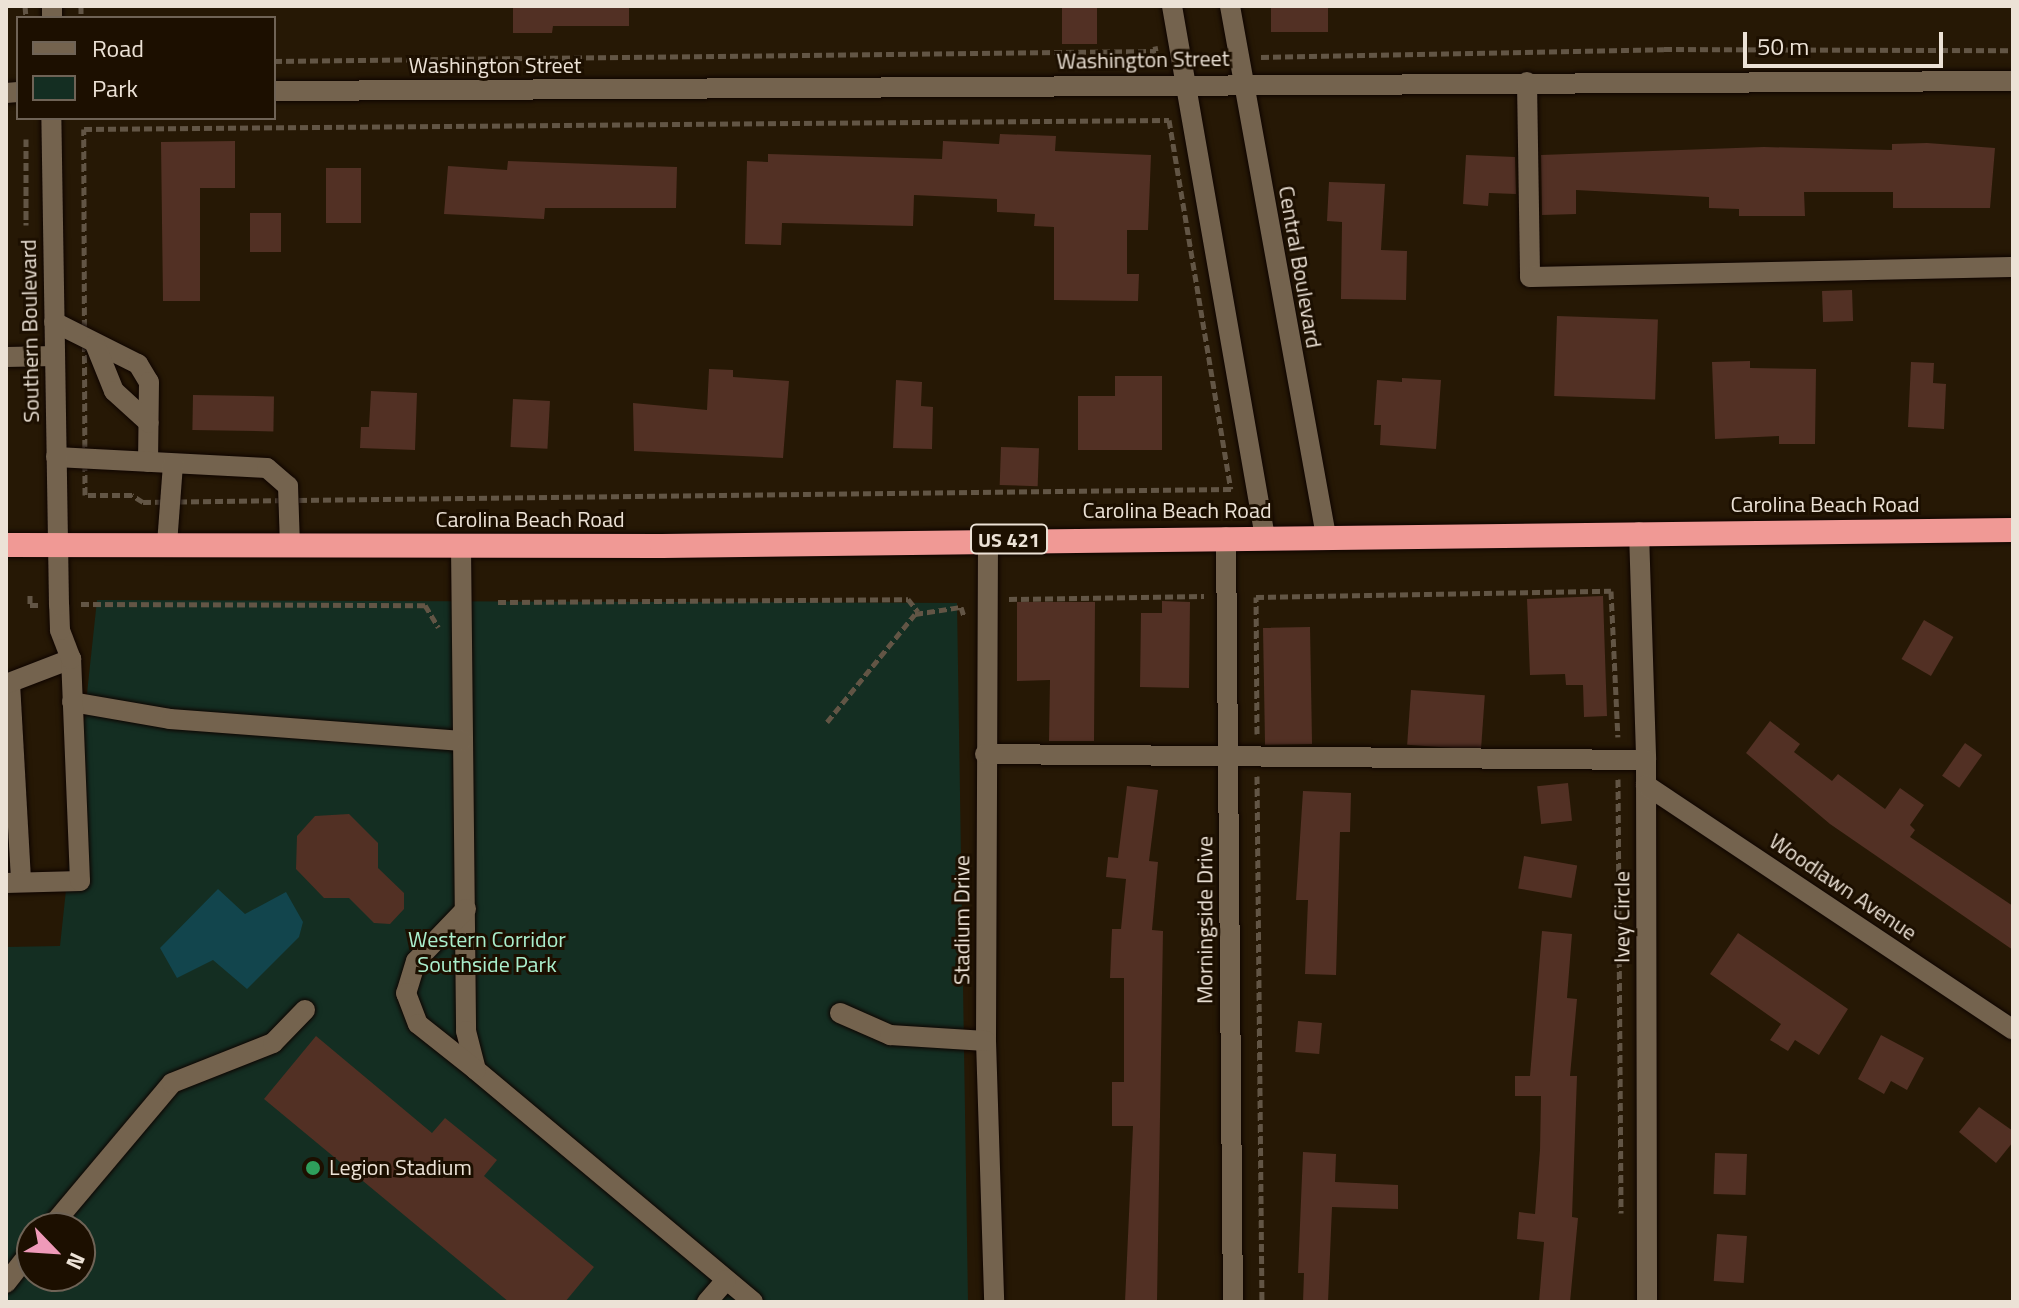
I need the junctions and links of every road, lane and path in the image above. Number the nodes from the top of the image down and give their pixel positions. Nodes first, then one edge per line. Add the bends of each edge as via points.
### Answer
1 (1172, 6) edge
2 (1230, 6) edge
3 (1153, 36) dead end
4 (2013, 50) edge
5 (1260, 57) dead end
6 (276, 61) edge
7 (2013, 81) edge
8 (1527, 82) junction
9 (1185, 84) junction
10 (1243, 84) junction
11 (276, 91) edge
12 (51, 120) edge
13 (26, 129) dead end
14 (26, 225) dead end
15 (2013, 267) edge
16 (54, 322) junction
17 (89, 340) junction
18 (55, 356) junction
19 (6, 357) edge
20 (149, 423) junction
21 (84, 456) junction
22 (56, 457) junction
23 (148, 462) junction
24 (173, 464) junction
25 (290, 499) junction
26 (170, 502) junction
27 (2013, 530) edge
28 (1639, 532) junction
29 (1326, 536) junction
30 (1226, 537) junction
31 (1265, 537) junction
32 (988, 539) junction
33 (57, 544) junction
34 (167, 544) junction
35 (6, 545) edge
36 (290, 545) junction
37 (461, 546) junction
38 (1204, 596) dead end
39 (1009, 599) dead end
40 (498, 602) dead end
41 (961, 607) dead end
42 (918, 612) junction
43 (71, 659) junction
44 (8, 684) edge
45 (72, 702) junction
46 (827, 722) dead end
47 (462, 741) junction
48 (985, 754) junction
49 (1229, 755) junction
50 (1257, 756) junction
51 (1619, 760) junction
52 (1646, 760) junction
53 (1646, 785) junction
54 (14, 883) edge
55 (466, 909) junction
56 (305, 1010) dead end
57 (840, 1013) dead end
58 (2013, 1030) edge
59 (986, 1041) junction
60 (476, 1070) junction
61 (63, 1212) edge
62 (1621, 1228) dead end
63 (726, 1280) junction
64 (707, 1302) edge
65 (753, 1302) edge
66 (994, 1302) edge
67 (1233, 1302) edge
68 (1262, 1302) edge
69 (1647, 1302) edge

1 - 9 street
2 - 10 street, Central Boulevard
3 - 6 path via 1156,51
4 - 5 path via 1664,49
7 - 8 street, Washington Street
8 - 10 street, Washington Street
8 - 15 street via 1530,277
9 - 10 street, Washington Street
9 - 11 street, Washington Street
9 - 31 street
10 - 29 street, Central Boulevard
12 - 16 street, Southern Boulevard
13 - 14 path
16 - 17 street
16 - 18 street, Southern Boulevard
17 - 20 street via 114,391
17 - 20 street via 138,364 149,382
17 - 21 path
17 - 25 path via 84,129 1169,120 1231,489
18 - 19 street
18 - 22 street, Southern Boulevard
20 - 23 street
21 - 22 street
21 - 23 street
21 - 26 path via 85,495
22 - 33 street, Southern Boulevard
23 - 24 street
24 - 25 street via 267,468 288,486
24 - 26 street
25 - 26 path
25 - 36 street
26 - 34 street
27 - 28 highway, Carolina Beach Road / US 421
28 - 29 highway, Carolina Beach Road / US 421
28 - 52 street, Ivey Circle
29 - 31 highway, Carolina Beach Road / US 421
30 - 31 highway, Carolina Beach Road / US 421
30 - 32 highway, Carolina Beach Road / US 421
30 - 49 street, Morningside Drive
32 - 37 highway, Carolina Beach Road / US 421
32 - 48 street, Stadium Drive
33 - 34 highway, Carolina Beach Road / US 421
33 - 35 highway, Carolina Beach Road / US 421
33 - 43 street, Southern Boulevard via 60,630
34 - 36 highway, Carolina Beach Road / US 421
36 - 37 highway, Carolina Beach Road / US 421
37 - 47 street
38 - 39 path
40 - 42 path via 908,599
41 - 42 path
42 - 46 path
43 - 44 street
43 - 45 street, Southern Boulevard
44 - 54 street
45 - 47 street via 170,719
45 - 54 street, Southern Boulevard via 80,881
47 - 55 street
48 - 49 street
48 - 59 street, Stadium Drive
49 - 50 street
49 - 67 street, Morningside Drive
50 - 51 street
50 - 51 path via 1256,597 1611,591
50 - 68 path
51 - 52 street
51 - 62 path
52 - 53 street, Ivey Circle
53 - 58 street, Woodlawn Avenue
53 - 69 street, Ivey Circle
55 - 60 street via 466,1031
55 - 60 street via 416,961 406,993 418,1024
56 - 61 street via 273,1043 172,1083
57 - 59 street via 890,1035
59 - 66 street, Stadium Drive
60 - 63 street
63 - 64 street
63 - 65 street

